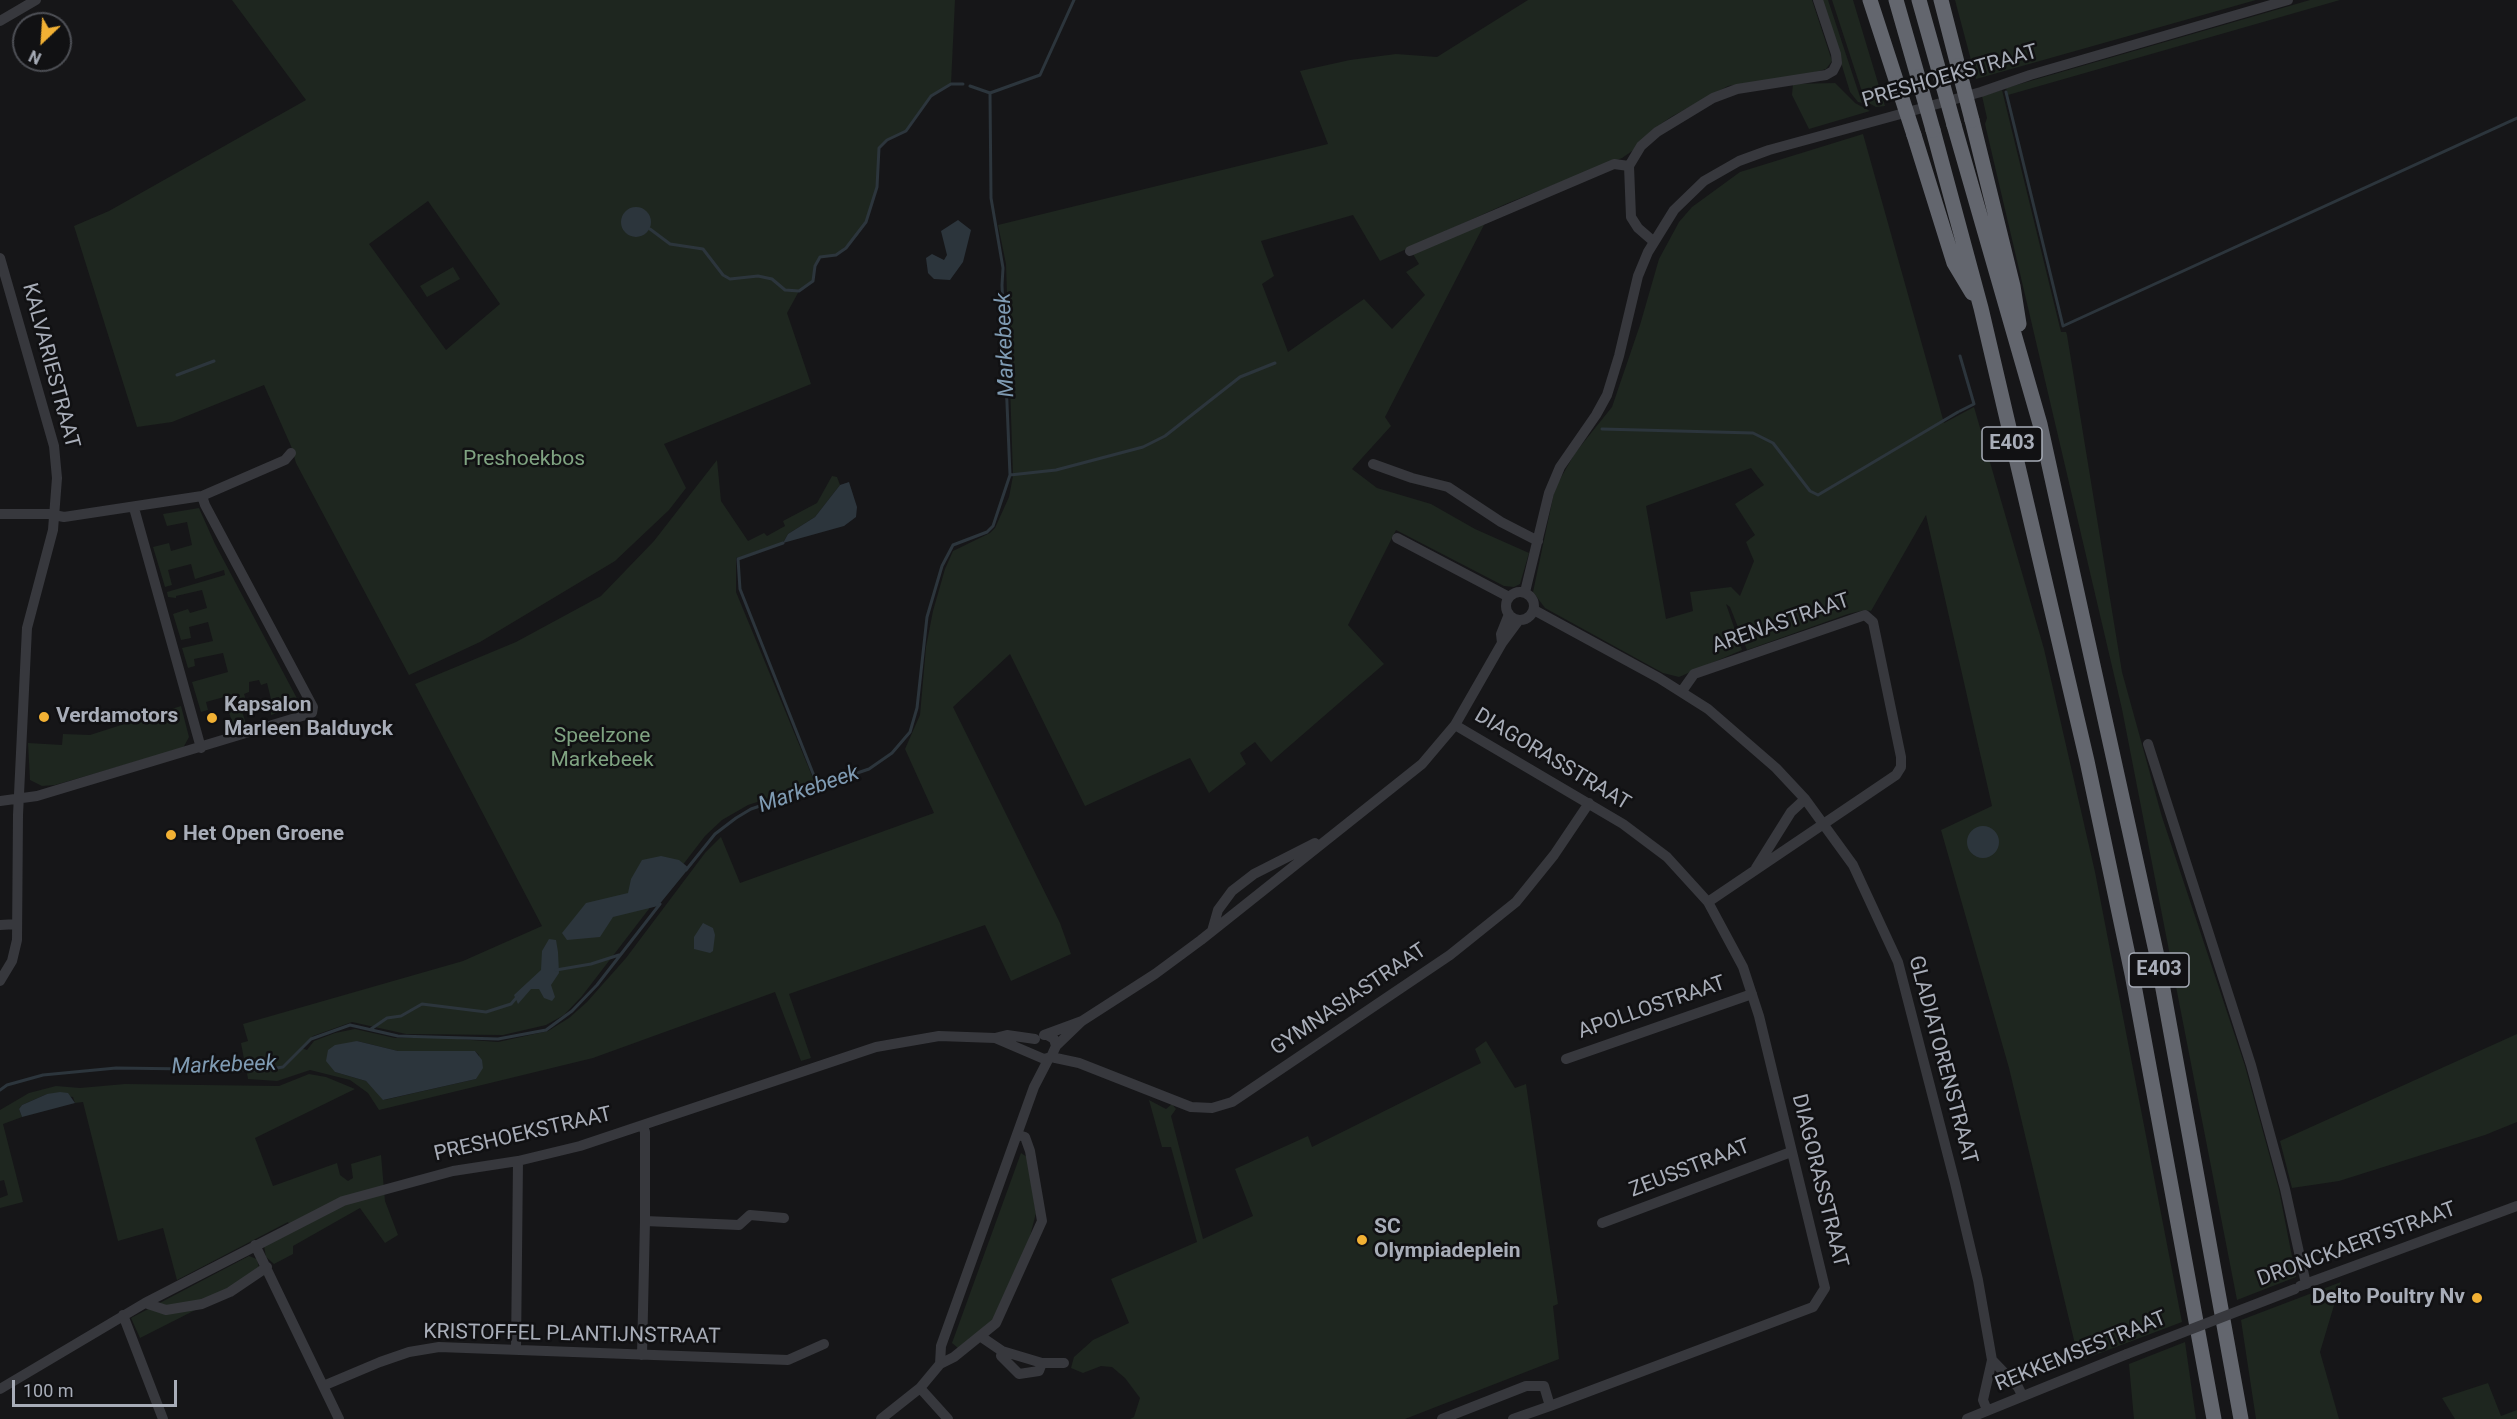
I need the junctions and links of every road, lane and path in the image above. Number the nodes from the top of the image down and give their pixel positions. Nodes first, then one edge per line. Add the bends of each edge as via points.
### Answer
1 (36, 0) edge
2 (1818, 0) edge
3 (1870, 0) edge
4 (1896, 0) edge
5 (1919, 0) edge
6 (1941, 0) edge
7 (2288, 0) edge
8 (0, 21) edge
9 (1629, 166) junction
10 (1653, 241) junction
11 (1410, 251) dead end
12 (0, 258) edge
13 (1981, 308) junction
14 (2027, 372) junction
15 (291, 453) dead end
16 (1373, 464) dead end
17 (202, 496) junction
18 (134, 508) junction
19 (0, 514) edge
20 (56, 516) junction
21 (1397, 538) dead end
22 (1538, 542) junction
23 (1525, 592) junction
24 (1509, 597) junction
25 (1534, 609) junction
26 (1509, 614) junction
27 (1520, 620) junction
28 (1502, 643) junction
29 (1682, 691) junction
30 (1455, 725) junction
31 (2148, 744) dead end
32 (201, 748) junction
33 (20, 799) junction
34 (1805, 799) junction
35 (0, 801) edge
36 (1589, 803) junction
37 (1826, 824) junction
38 (1339, 830) junction
39 (1754, 871) junction
40 (1708, 902) junction
41 (17, 924) junction
42 (0, 925) edge
43 (1212, 931) junction
44 (0, 981) edge
45 (1752, 994) junction
46 (1082, 1021) junction
47 (1047, 1035) junction
48 (995, 1038) junction
49 (1035, 1038) junction
50 (1053, 1052) junction
51 (1035, 1054) junction
52 (1566, 1059) dead end
53 (1034, 1087) junction
54 (643, 1126) junction
55 (1018, 1135) junction
56 (1791, 1152) junction
57 (518, 1161) junction
58 (2517, 1206) edge
59 (784, 1218) dead end
60 (645, 1221) junction
61 (1602, 1223) dead end
62 (255, 1245) junction
63 (267, 1268) junction
64 (2306, 1284) junction
65 (145, 1303) junction
66 (123, 1315) junction
67 (2211, 1321) joint
68 (980, 1336) junction
69 (824, 1344) dead end
70 (516, 1350) junction
71 (1002, 1351) junction
72 (642, 1355) junction
73 (1992, 1360) junction
74 (1042, 1363) junction
75 (1064, 1363) dead end
76 (940, 1364) junction
77 (323, 1386) junction
78 (920, 1388) junction
79 (0, 1389) edge
80 (2022, 1395) junction
81 (1550, 1406) junction
82 (1987, 1410) junction
83 (163, 1419) edge
84 (339, 1419) edge
85 (881, 1419) edge
86 (948, 1419) edge
87 (1442, 1419) edge
88 (1513, 1419) edge
89 (1967, 1419) edge
90 (2214, 1419) edge
91 (2241, 1419) edge

1 - 8 street
2 - 9 street via 1836,54 1833,71 1737,89 1713,98 1657,132 1641,146
3 - 13 highway, bridge via 1954,263
4 - 13 highway, E403, bridge
5 - 14 highway, E403, bridge via 1989,253
6 - 14 highway, bridge via 2013,286
7 - 10 street, PRESHOEKSTRAAT via 1754,155 1693,190
9 - 10 street via 1631,217
9 - 11 street via 1608,166
10 - 22 street, PRESHOEKSTRAAT via 1638,276 1607,394 1555,477
12 - 20 street, KALVARIESTRAAT via 54,446
13 - 90 highway, E403 via 2087,761 2132,974
14 - 91 highway, E403 via 2157,956
15 - 17 street via 285,460
16 - 22 street via 1448,487
17 - 18 street
17 - 32 street via 313,707 312,713
18 - 20 street
18 - 32 street
19 - 20 street
20 - 33 street, KALVARIESTRAAT via 27,628
21 - 24 street
22 - 23 street, PRESHOEKSTRAAT
23 - 24 street
23 - 25 street via 1533,599
24 - 26 street
25 - 27 street
25 - 29 street, GLADIATORENSTRAAT
26 - 27 street
26 - 28 street via 1501,634
27 - 28 street
28 - 30 street
29 - 34 street, GLADIATORENSTRAAT via 1738,734
29 - 37 street, ARENASTRAAT via 1694,674 1860,615 1870,619 1900,767 1896,775
30 - 36 street, DIAGORASSTRAAT
30 - 38 street via 1422,764
31 - 64 street via 2251,1065 2285,1188
32 - 33 street
33 - 35 street
33 - 41 street, KALVARIESTRAAT
34 - 37 street, GLADIATORENSTRAAT
34 - 39 street via 1791,812
36 - 40 street, DIAGORASSTRAAT via 1666,857
36 - 50 street, GYMNASIASTRAAT via 1516,902 1450,955 1232,1102 1212,1108 1191,1107 1079,1063 1068,1052
37 - 39 street
37 - 73 street, GLADIATORENSTRAAT via 1864,886 1898,963 1978,1280
38 - 43 street
38 - 43 street via 1254,874 1232,891 1218,910
39 - 40 street
40 - 45 street, DIAGORASSTRAAT via 1743,968
41 - 42 street
41 - 44 street, KALVARIESTRAAT via 12,962
43 - 46 street
45 - 52 street, APOLLOSTRAAT
45 - 56 street, DIAGORASSTRAAT
46 - 47 street
46 - 50 street
47 - 49 street
47 - 50 street via 1054,1039
48 - 49 street, PRESHOEKSTRAAT
48 - 51 street, PRESHOEKSTRAAT
48 - 54 street, PRESHOEKSTRAAT via 939,1036 876,1047
49 - 51 street
50 - 51 street
50 - 53 street
51 - 53 street
53 - 55 street
54 - 57 street, PRESHOEKSTRAAT
54 - 60 street
55 - 68 street via 1025,1137 1030,1151 1042,1221 996,1323
55 - 76 street via 941,1346
56 - 61 street, ZEUSSTRAAT
56 - 81 street, DIAGORASSTRAAT via 1825,1288 1813,1307
57 - 62 street, PRESHOEKSTRAAT via 453,1171 344,1201
57 - 70 street
58 - 64 street, DRONCKAERTSTRAAT
59 - 60 street via 750,1215 739,1225
60 - 72 street
62 - 63 street
62 - 65 street, PRESHOEKSTRAAT
63 - 65 street via 230,1292 202,1304 165,1310
63 - 77 street
64 - 67 street, DRONCKAERTSTRAAT, bridge
65 - 66 street, PRESHOEKSTRAAT
66 - 79 street, PRESHOEKSTRAAT
66 - 83 street
67 - 80 street, REKKEMSESTRAAT, bridge
68 - 71 street
68 - 76 street
69 - 72 street, KRISTOFFEL PLANTIJNSTRAAT via 788,1360
70 - 72 street, KRISTOFFEL PLANTIJNSTRAAT
70 - 77 street, KRISTOFFEL PLANTIJNSTRAAT via 439,1347 408,1352
71 - 74 street
71 - 74 street via 1001,1356 1019,1374 1039,1371
73 - 80 street
73 - 82 street, GLADIATORENSTRAAT via 1983,1400
74 - 75 street
76 - 78 street
77 - 84 street
78 - 85 street
78 - 86 street
80 - 82 street, REKKEMSESTRAAT
81 - 87 street via 1545,1386 1537,1384
81 - 88 street, DIAGORASSTRAAT
82 - 89 street, REKKEMSESTRAAT

